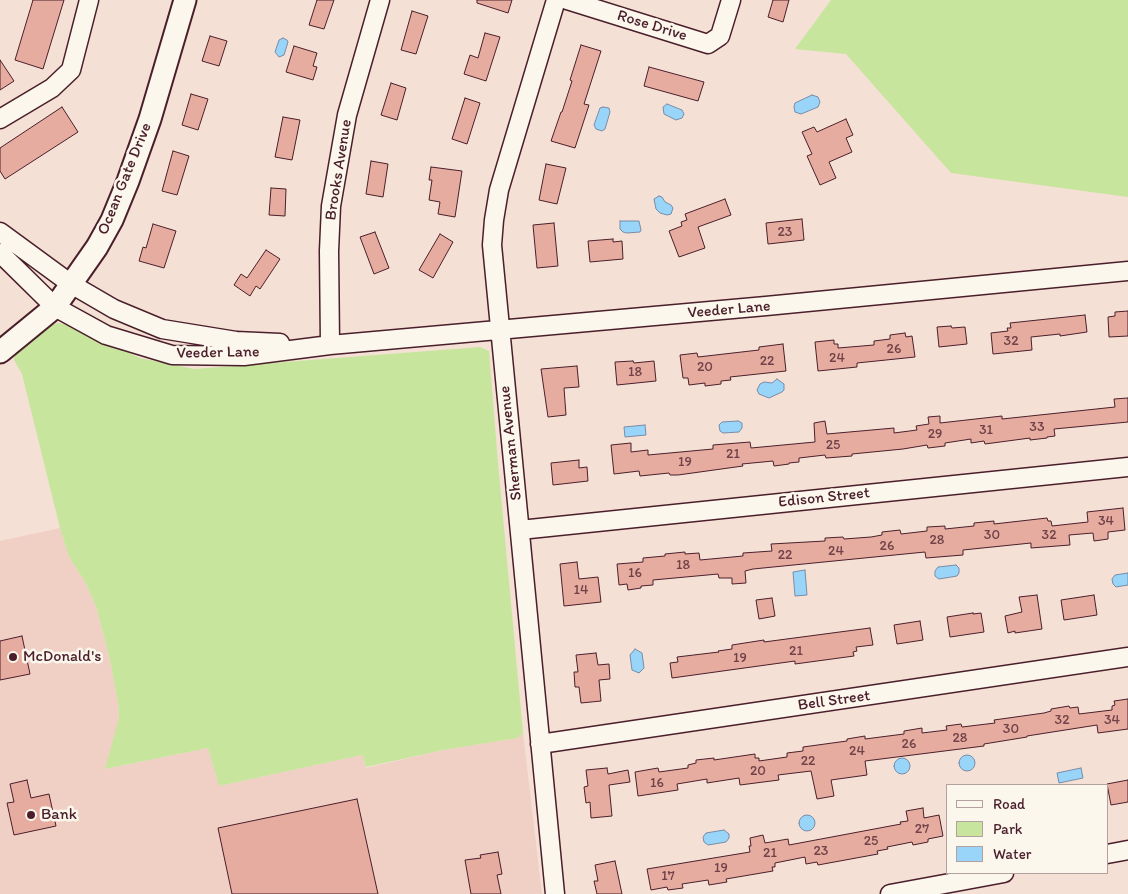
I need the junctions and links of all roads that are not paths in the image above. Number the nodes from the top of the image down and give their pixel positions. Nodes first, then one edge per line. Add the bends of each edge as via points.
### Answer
1 (89, 0) edge
2 (185, 0) edge
3 (380, 0) edge
4 (556, 0) edge
5 (567, 0) edge
6 (731, 0) edge
7 (0, 119) edge
8 (0, 232) edge
9 (0, 253) edge
10 (1128, 271) edge
11 (71, 284) junction
12 (56, 307) junction
13 (500, 331) junction
14 (330, 345) junction
15 (0, 352) edge
16 (1128, 467) edge
17 (520, 530) junction
18 (1128, 658) edge
19 (540, 744) junction
20 (1128, 850) edge
21 (1108, 854) edge
22 (999, 874) edge
23 (554, 894) edge
24 (890, 894) edge

1 - 7 street via 71,70 52,88
2 - 11 main road, Ocean Gate Drive via 128,181 112,220
3 - 14 street, Brooks Avenue via 347,115 331,206
4 - 13 street, Sherman Avenue via 499,190 492,244
5 - 6 street, Rose Drive via 708,44 720,36
8 - 11 street, Veeder Lane
9 - 12 street, Veeder Lane
10 - 13 street, Veeder Lane
11 - 12 main road, Ocean Gate Drive
11 - 14 street, Veeder Lane via 114,309 162,329 236,341
12 - 14 street, Veeder Lane via 106,336 172,355 244,356
12 - 15 main road, Ocean Gate Drive
13 - 14 street, Veeder Lane
13 - 17 street, Sherman Avenue
16 - 17 street, Edison Street
17 - 19 street, Sherman Avenue
18 - 19 street, Bell Street
19 - 23 street, Sherman Avenue
20 - 21 street
22 - 24 street

